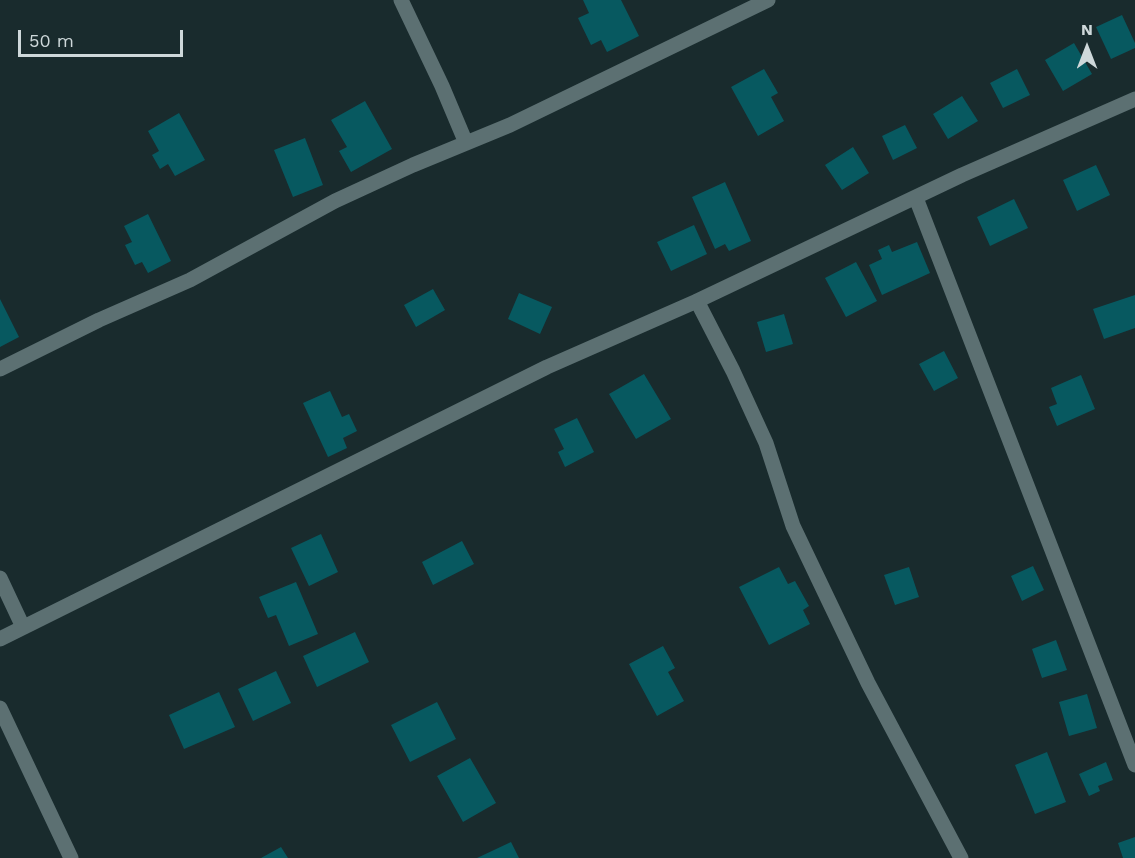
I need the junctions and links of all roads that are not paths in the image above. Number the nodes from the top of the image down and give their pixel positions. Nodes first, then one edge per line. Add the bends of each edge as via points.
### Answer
1 (401, 0) edge
2 (768, 0) edge
3 (1135, 99) edge
4 (466, 143) junction
5 (916, 198) junction
6 (697, 301) junction
7 (0, 369) edge
8 (0, 578) edge
9 (23, 627) junction
10 (0, 639) edge
11 (0, 708) edge
12 (1135, 765) edge
13 (71, 858) edge
14 (961, 858) edge

1 - 4 street
2 - 4 street
3 - 5 street
4 - 7 street via 335,201 190,280
5 - 6 street
5 - 12 street
6 - 9 street via 547,367
6 - 14 street via 766,443 793,526 868,683
8 - 9 street
9 - 10 street
11 - 13 street

